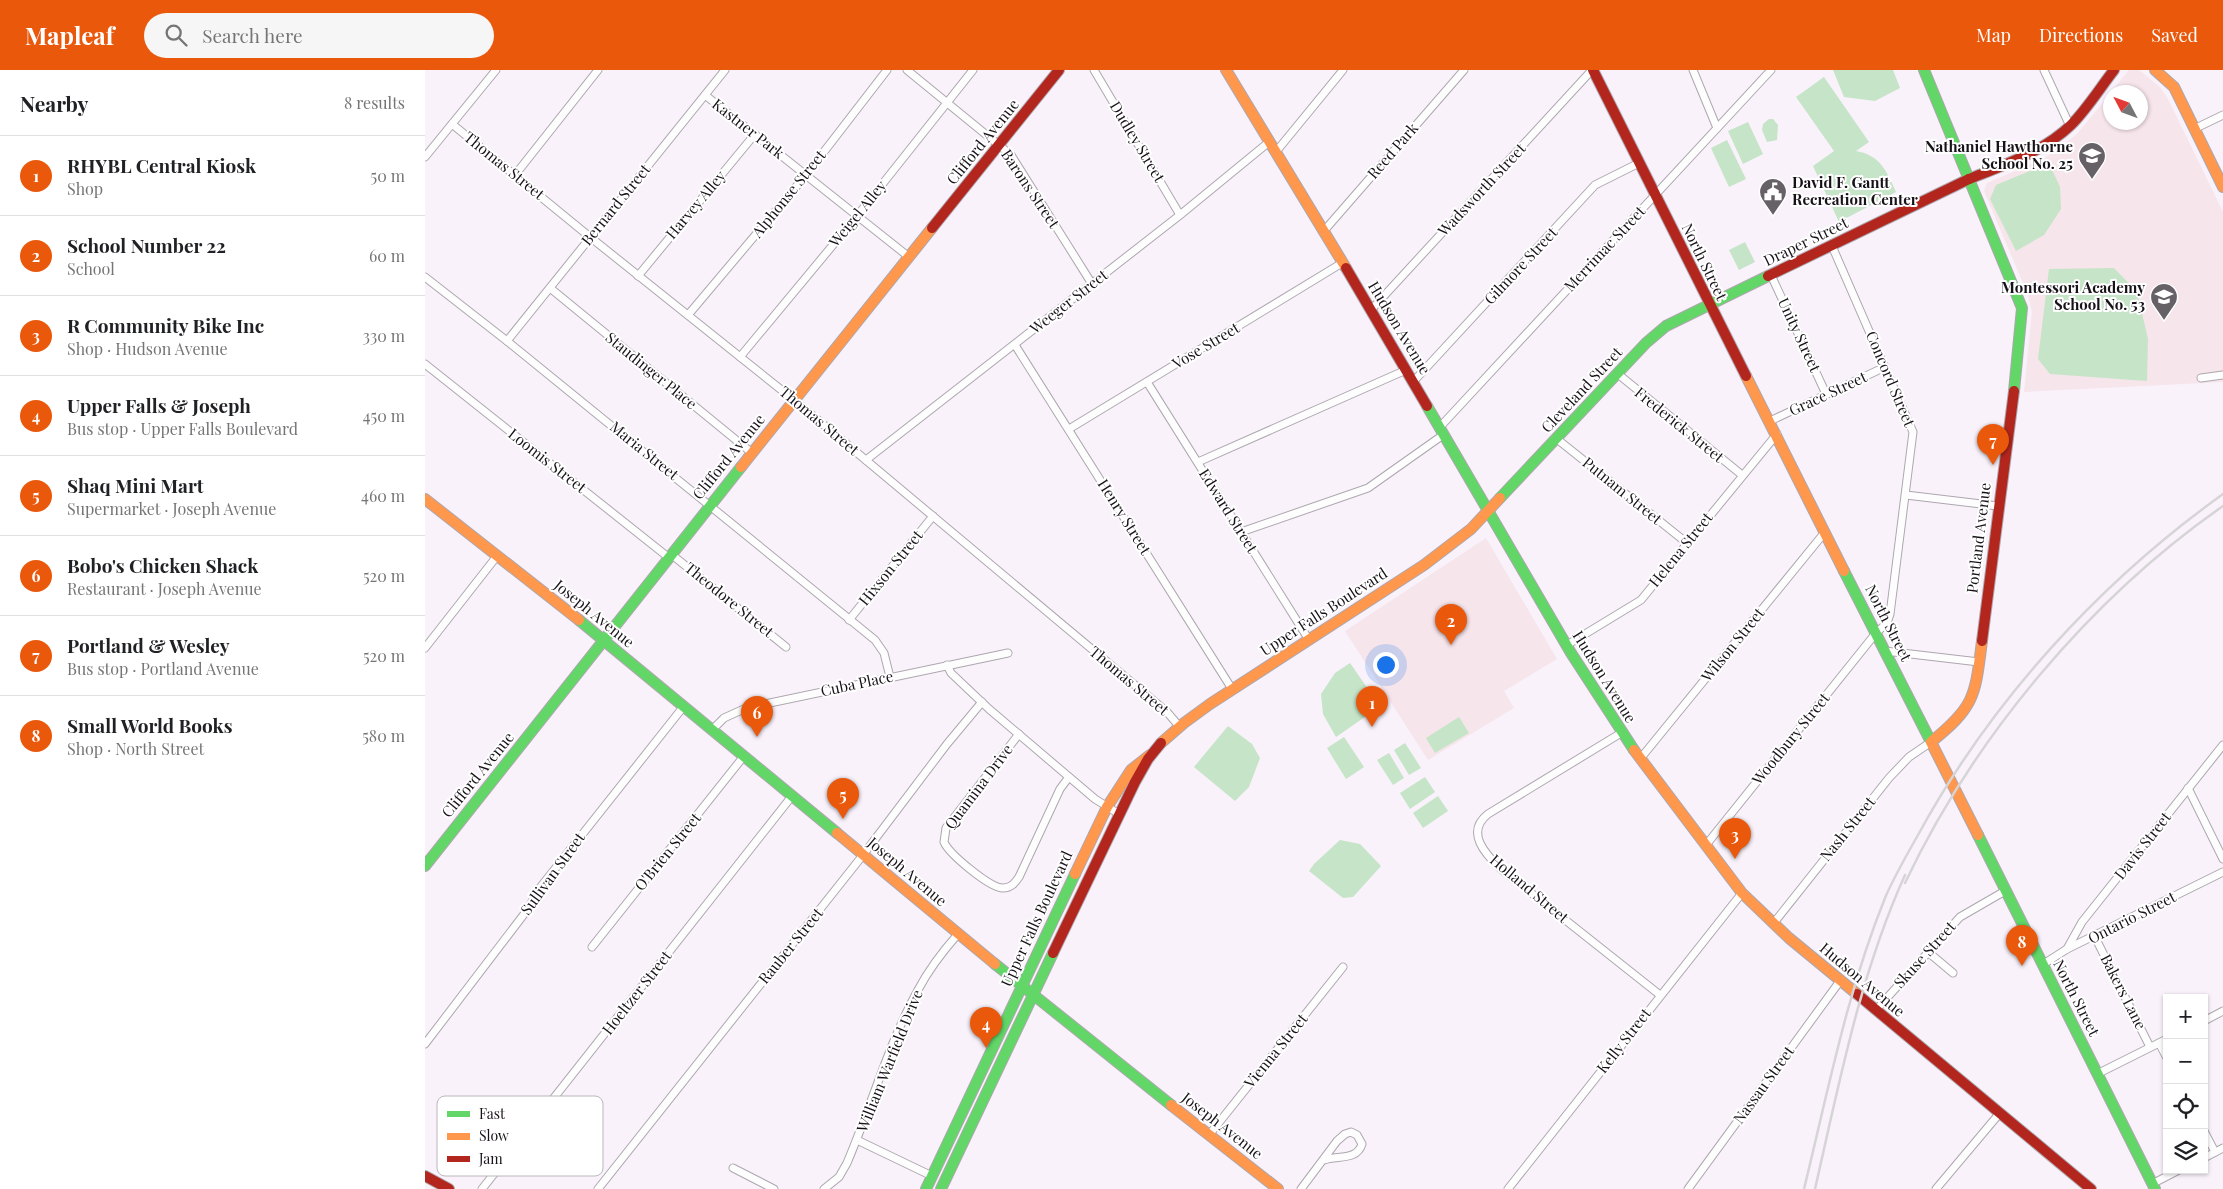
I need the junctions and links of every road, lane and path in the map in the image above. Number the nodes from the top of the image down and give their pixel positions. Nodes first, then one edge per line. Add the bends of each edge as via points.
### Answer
1 (495, 70) edge
2 (598, 70) edge
3 (725, 70) edge
4 (887, 70) edge
5 (907, 70) edge
6 (973, 70) edge
7 (1059, 70) edge
8 (1094, 70) edge
9 (1226, 70) edge
10 (1343, 70) edge
11 (1464, 70) edge
12 (1593, 70) edge
13 (1693, 70) edge
14 (1771, 70) edge
15 (1924, 70) edge
16 (2045, 70) edge
17 (2114, 70) edge
18 (2155, 70) edge
19 (705, 95) junction
20 (947, 102) junction
21 (2223, 115) edge
22 (452, 124) junction
23 (2070, 126) junction
24 (1717, 128) junction
25 (2194, 129) junction
26 (755, 134) junction
27 (1269, 142) junction
28 (999, 144) junction
29 (1275, 153) junction
30 (425, 157) edge
31 (1639, 163) junction
32 (515, 175) junction
33 (806, 175) junction
34 (1969, 179) junction
35 (2223, 187) edge
36 (1655, 195) junction
37 (1180, 215) junction
38 (857, 216) junction
39 (1323, 232) junction
40 (590, 237) junction
41 (1832, 246) junction
42 (909, 257) junction
43 (1342, 263) junction
44 (1771, 275) junction
45 (638, 276) junction
46 (425, 277) edge
47 (1092, 284) junction
48 (550, 288) junction
49 (1709, 304) junction
50 (1371, 310) junction
51 (688, 315) junction
52 (507, 341) junction
53 (1015, 345) junction
54 (740, 357) junction
55 (425, 364) edge
56 (1885, 366) junction
57 (1407, 370) junction
58 (1618, 374) junction
59 (2223, 375) edge
60 (2201, 378) dead end
61 (1147, 382) junction
62 (1413, 382) junction
63 (1827, 394) junction
64 (794, 400) junction
65 (1770, 422) junction
66 (1069, 429) junction
67 (1441, 432) junction
68 (1777, 434) junction
69 (1557, 439) junction
70 (751, 453) junction
71 (866, 460) junction
72 (1198, 462) junction
73 (1742, 475) junction
74 (1906, 495) junction
75 (425, 500) edge
76 (710, 505) junction
77 (1998, 506) junction
78 (1488, 511) junction
79 (933, 516) junction
80 (1241, 532) junction
81 (1825, 532) junction
82 (1687, 543) junction
83 (670, 555) junction
84 (497, 556) junction
85 (849, 620) junction
86 (1876, 633) junction
87 (603, 639) junction
88 (1309, 640) junction
89 (1567, 645) junction
90 (787, 647) dead end
91 (425, 648) edge
92 (1885, 651) junction
93 (1008, 653) dead end
94 (1979, 662) junction
95 (947, 666) junction
96 (890, 677) junction
97 (1233, 689) junction
98 (982, 702) junction
99 (684, 706) junction
100 (1179, 726) junction
101 (712, 730) junction
102 (1621, 733) junction
103 (1019, 734) junction
104 (1931, 742) junction
105 (2223, 745) edge
106 (1151, 754) junction
107 (744, 756) junction
108 (2223, 756) edge
109 (1640, 759) junction
110 (2209, 762) junction
111 (1069, 776) junction
112 (2188, 788) junction
113 (792, 796) junction
114 (1107, 807) junction
115 (1119, 814) junction
116 (1706, 845) junction
117 (863, 855) junction
118 (2223, 859) edge
119 (427, 860) edge
120 (2223, 872) edge
121 (2005, 891) junction
122 (1742, 893) junction
123 (1773, 924) junction
124 (958, 934) junction
125 (2095, 937) junction
126 (592, 947) dead end
127 (2067, 949) junction
128 (1928, 952) junction
129 (2042, 965) junction
130 (1343, 967) dead end
131 (1953, 974) dead end
132 (1841, 981) junction
133 (1022, 986) junction
134 (1033, 995) junction
135 (1660, 995) junction
136 (1876, 1010) junction
137 (2223, 1011) edge
138 (2208, 1019) edge
139 (2163, 1041) edge
140 (2159, 1043) junction
141 (425, 1044) edge
142 (2150, 1047) junction
143 (2163, 1050) edge
144 (2097, 1074) junction
145 (555, 1096) edge
146 (1999, 1114) junction
147 (1209, 1135) junction
148 (2208, 1139) edge
149 (857, 1140) junction
150 (2223, 1148) edge
151 (2215, 1152) junction
152 (2208, 1156) edge
153 (1323, 1160) junction
154 (733, 1168) dead end
155 (2172, 1174) edge
156 (425, 1176) edge
157 (491, 1176) edge
158 (932, 1176) junction
159 (2153, 1186) edge
160 (445, 1188) edge
161 (481, 1189) edge
162 (598, 1189) edge
163 (774, 1189) edge
164 (825, 1189) edge
165 (925, 1189) edge
166 (941, 1189) edge
167 (1278, 1189) edge
168 (1301, 1189) edge
169 (1508, 1189) edge
170 (1688, 1189) edge
171 (1936, 1189) edge
172 (2091, 1189) edge

1 - 22 street
2 - 32 street
3 - 19 street, Bernard Street
4 - 33 street, Alphonse Street
5 - 20 street, Barons Street
6 - 20 street, Weigel Alley
7 - 28 main road, Clifford Avenue
8 - 37 street, Dudley Street
9 - 27 main road, Hudson Avenue
10 - 29 street
11 - 39 street, Reed Park
12 - 31 main road, North Street
12 - 50 street, Wadsworth Street
13 - 24 street
14 - 24 street, Merrimac Street
15 - 34 main road, Portland Avenue
16 - 23 street
17 - 23 main road, Draper Street
18 - 25 main road via 2174,87
19 - 26 street, Kastner Park
19 - 40 street, Bernard Street
20 - 28 street, Barons Street
20 - 38 street, Weigel Alley
21 - 25 street
22 - 30 street
22 - 32 street, Thomas Street
23 - 34 main road, Draper Street via 2040,147
24 - 36 street, Merrimac Street
25 - 35 main road
26 - 33 street, Kastner Park
26 - 45 street, Harvey Alley
27 - 29 main road, Hudson Avenue
27 - 37 street, Weeger Street
28 - 42 main road, Clifford Avenue
28 - 47 street, Barons Street via 1014,160
29 - 39 main road, Hudson Avenue
31 - 36 main road, North Street
31 - 62 street, Gilmore Street via 1595,185
32 - 40 street, Thomas Street
33 - 38 street, Kastner Park
33 - 51 street, Alphonse Street
34 - 41 main road, Draper Street
34 - 77 main road, Portland Avenue via 2022,308
36 - 49 main road, North Street
36 - 67 street, Merrimac Street
37 - 47 street, Weeger Street
38 - 42 street, Kastner Park
38 - 54 street, Weigel Alley
39 - 43 main road, Hudson Avenue
40 - 45 street, Thomas Street
40 - 48 street, Bernard Street
41 - 44 main road, Draper Street
41 - 56 street, Concord Street
42 - 64 main road, Clifford Avenue
43 - 50 main road, Hudson Avenue
43 - 61 street, Vose Street
44 - 49 main road, Draper Street
44 - 63 street, Unity Street
45 - 51 street, Thomas Street
46 - 52 street, Maria Street
47 - 53 street, Weeger Street
48 - 52 street, Bernard Street
48 - 70 street, Staudinger Place
49 - 58 main road, Cleveland Street via 1656,334
49 - 65 main road, North Street
50 - 57 main road, Hudson Avenue
51 - 54 street, Thomas Street
52 - 76 street, Maria Street
53 - 66 street, Henry Street
53 - 71 street, Weeger Street
54 - 64 street, Thomas Street
55 - 83 street, Loomis Street
56 - 63 street, Grace Street
56 - 74 street, Concord Street via 1913,432
57 - 62 main road, Hudson Avenue
57 - 72 street
58 - 69 main road, Cleveland Street
58 - 73 street, Frederick Street
59 - 60 street
61 - 66 street, Vose Street
61 - 72 street, Edward Street
62 - 67 main road, Hudson Avenue
63 - 65 street, Grace Street
64 - 70 main road, Clifford Avenue
64 - 71 street, Thomas Street
65 - 68 main road, North Street
66 - 97 street, Henry Street
67 - 78 main road, Hudson Avenue
67 - 80 street, Merrimac Street via 1367,488
68 - 73 street, Helena Street
68 - 81 main road, North Street
69 - 78 main road, Cleveland Street
69 - 82 street, Putnam Street
70 - 76 main road, Clifford Avenue
71 - 79 street, Thomas Street
72 - 80 street, Edward Street
73 - 82 street, Helena Street
74 - 77 street
74 - 86 street, Concord Street via 1890,614 1887,623
75 - 84 main road, Joseph Avenue
76 - 83 main road, Clifford Avenue
76 - 85 street, Maria Street
77 - 94 main road, Portland Avenue
78 - 88 main road, Upper Falls Boulevard via 1445,551
78 - 89 main road, Hudson Avenue
79 - 85 street, Hixson Street
79 - 100 street, Thomas Street via 1167,712
80 - 88 street, Edward Street
81 - 86 main road, North Street
81 - 109 street, Wilson Street
82 - 89 street, Helena Street via 1641,600
83 - 87 main road, Clifford Avenue
83 - 90 street, Theodore Street
84 - 87 main road, Joseph Avenue
84 - 91 street
85 - 96 street, Maria Street via 879,644 886,657
86 - 92 main road, North Street
86 - 116 street, Woodbury Street
87 - 99 main road, Joseph Avenue
87 - 119 main road, Clifford Avenue
88 - 97 main road, Upper Falls Boulevard
89 - 102 main road, Hudson Avenue
92 - 94 street
92 - 104 main road, North Street
93 - 95 street, Cuba Place
94 - 104 main road, Portland Avenue via 1972,699 1951,726
95 - 96 street, Cuba Place
95 - 98 street
96 - 101 street, Cuba Place via 743,709 724,718
97 - 100 main road, Upper Falls Boulevard
98 - 103 street
98 - 117 street, Rauber Street
99 - 101 main road, Joseph Avenue
99 - 141 street, Sullivan Street via 539,889 528,909
100 - 106 main road, Upper Falls Boulevard
101 - 107 main road, Joseph Avenue
102 - 109 main road, Hudson Avenue
102 - 135 street, Holland Street via 1488,814 1478,824 1477,830 1485,850 1501,869
103 - 111 street
103 - 111 street, Quamina Drive via 946,828 944,842 950,852 992,885 1001,888 1011,886 1019,877
104 - 121 main road, North Street
104 - 123 street, Nash Street via 1909,757 1889,778
105 - 110 street, Davis Street
106 - 114 main road, Upper Falls Boulevard via 1131,770
106 - 115 main road, Upper Falls Boulevard
107 - 113 main road, Joseph Avenue
107 - 126 street, O'Brien Street
108 - 110 street
109 - 116 main road, Hudson Avenue
110 - 112 street, Davis Street
111 - 114 street
112 - 118 street
112 - 127 street, Davis Street via 2082,922
113 - 117 main road, Joseph Avenue
113 - 145 street, Hoeltzer Street
114 - 115 street
114 - 133 main road, Upper Falls Boulevard
115 - 134 main road, Upper Falls Boulevard
116 - 122 main road, Hudson Avenue
117 - 124 main road, Joseph Avenue
117 - 162 street, Rauber Street
120 - 125 street, Ontario Street
121 - 128 street, Skuse Street via 1960,917
121 - 129 main road, North Street
122 - 123 main road, Hudson Avenue
122 - 135 street, Kelly Street
123 - 132 main road, Hudson Avenue
124 - 133 main road, Joseph Avenue
124 - 149 street, William Warfield Drive via 931,968 912,1001
125 - 127 street, Ontario Street
125 - 142 street, Bakers Lane
127 - 129 street, Ontario Street
128 - 131 street
128 - 136 street, Skuse Street
129 - 144 main road, North Street
130 - 147 street, Vienna Street
132 - 136 main road, Hudson Avenue
132 - 170 street, Nassau Street
133 - 134 main road, Joseph Avenue
133 - 158 main road, Upper Falls Boulevard
134 - 147 main road, Joseph Avenue
134 - 166 main road, Upper Falls Boulevard
135 - 169 street, Kelly Street
136 - 146 main road, Hudson Avenue
137 - 138 street
139 - 140 street
140 - 142 street
140 - 143 street
142 - 144 street
144 - 159 main road, North Street
146 - 171 street
146 - 172 main road, Hudson Avenue
147 - 167 main road, Joseph Avenue
148 - 151 street
149 - 158 street
149 - 164 street, William Warfield Drive via 842,1173
150 - 151 street
151 - 152 street
153 - 153 street via 1345,1134 1351,1132 1362,1144 1357,1154
153 - 168 street
154 - 163 street
155 - 159 street
156 - 160 main road
157 - 161 street, Hoeltzer Street
158 - 165 main road, Upper Falls Boulevard

